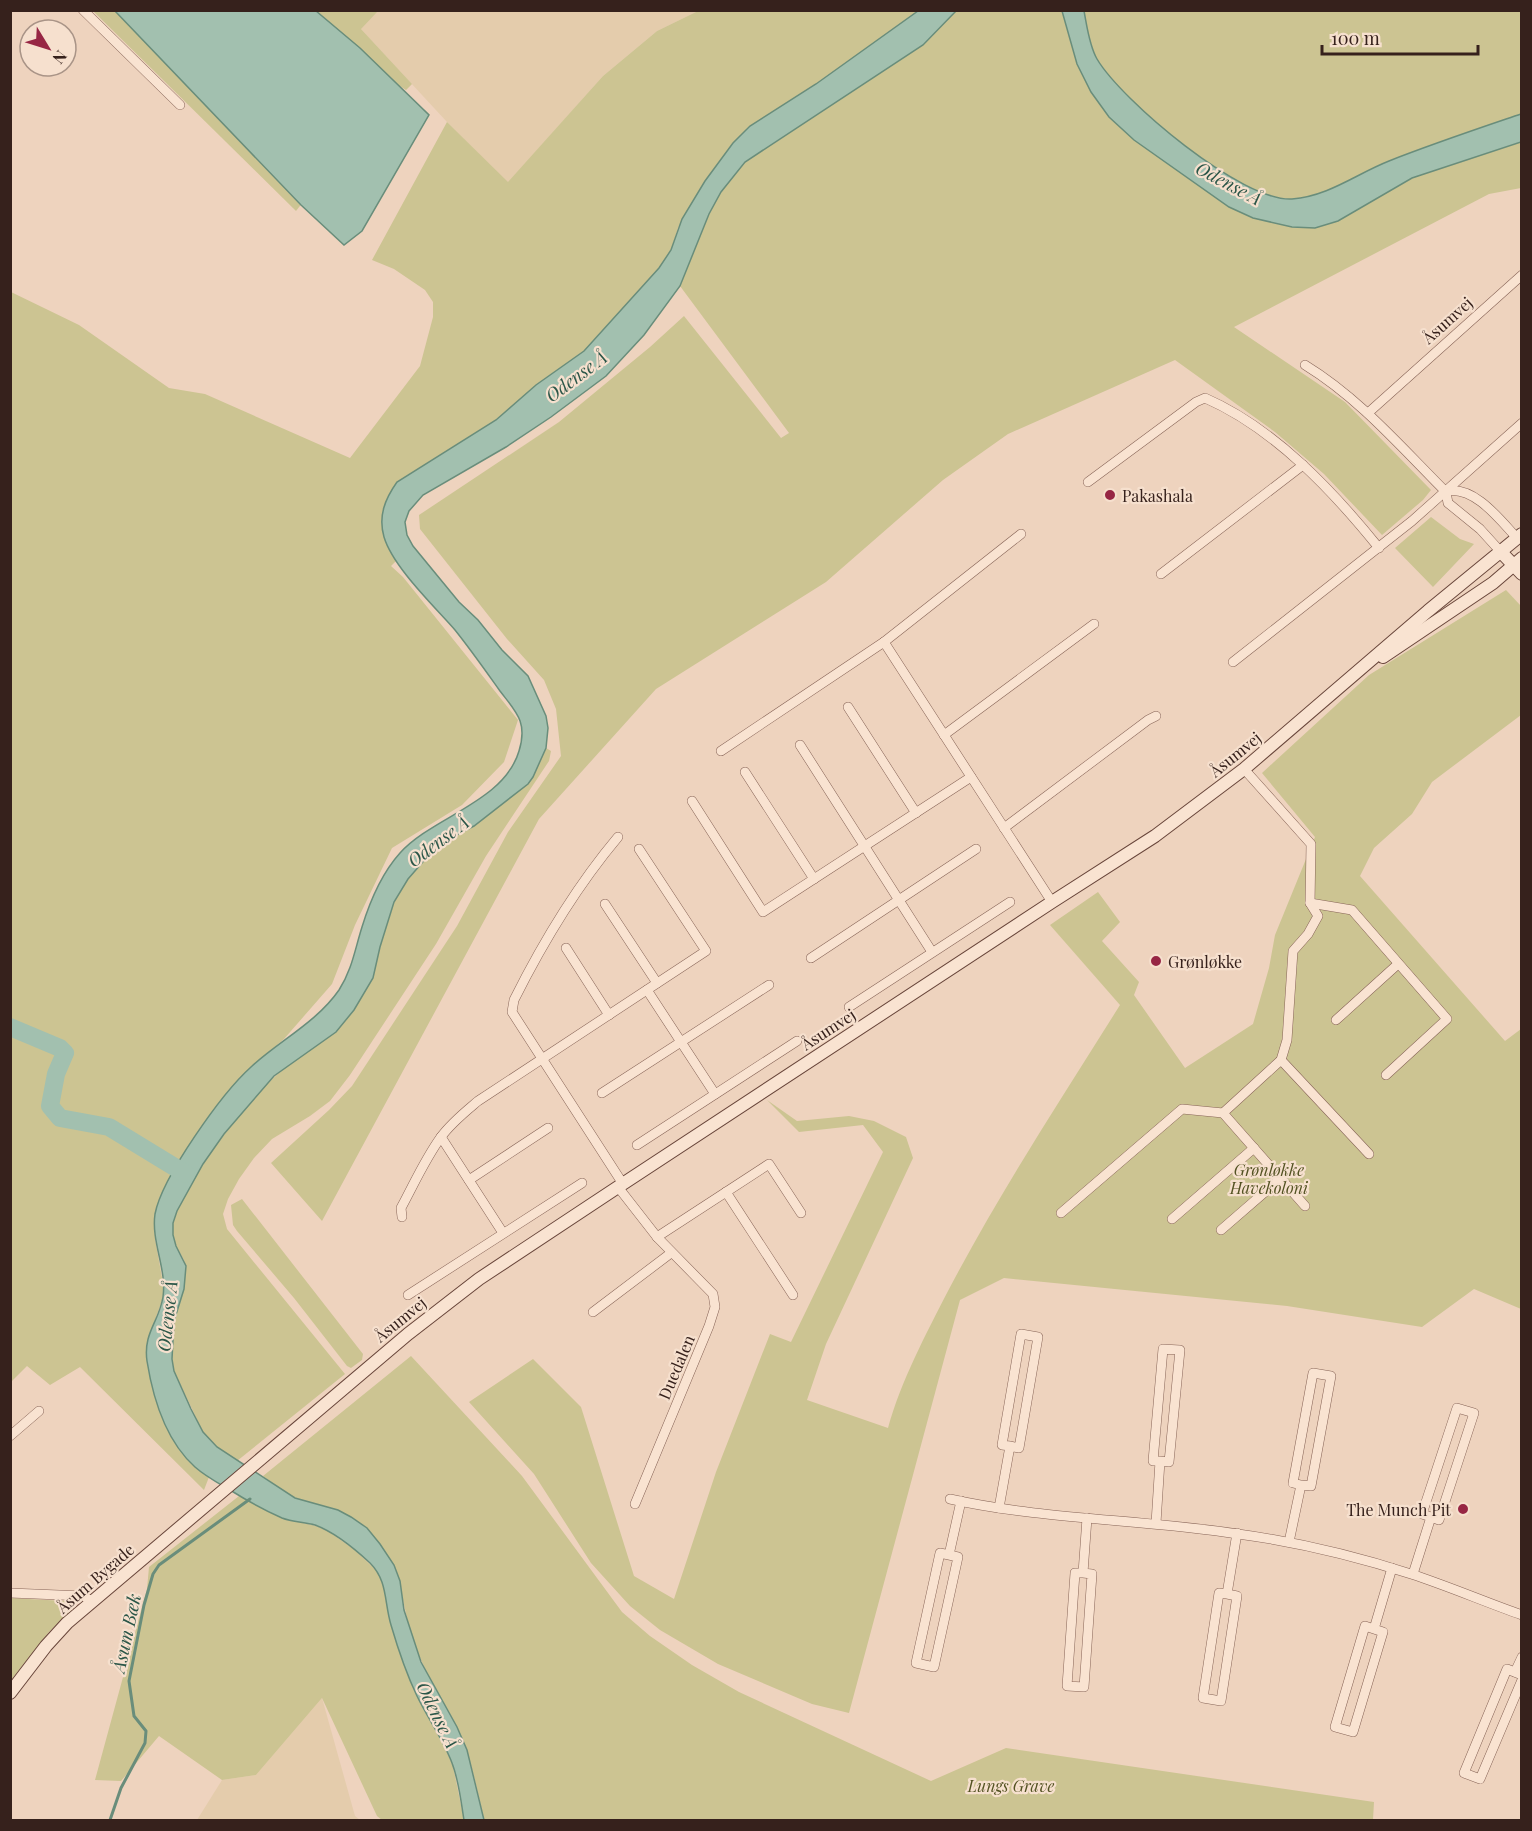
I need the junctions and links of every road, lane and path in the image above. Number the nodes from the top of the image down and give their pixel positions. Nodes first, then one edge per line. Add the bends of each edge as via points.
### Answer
1 (83, 10) edge
2 (180, 105) dead end
3 (1521, 275) edge
4 (1305, 365) dead end
5 (1368, 413) junction
6 (1521, 423) edge
7 (1303, 465) junction
8 (1088, 482) dead end
9 (1446, 492) junction
10 (1021, 534) dead end
11 (1520, 538) edge
12 (1379, 548) junction
13 (1500, 551) junction
14 (1519, 566) edge
15 (1161, 574) dead end
16 (1094, 624) dead end
17 (884, 642) junction
18 (1233, 662) dead end
19 (1342, 684) junction
20 (848, 707) dead end
21 (1156, 716) dead end
22 (944, 735) junction
23 (800, 745) dead end
24 (721, 751) dead end
25 (1244, 770) junction
26 (745, 772) dead end
27 (971, 777) junction
28 (692, 801) dead end
29 (916, 813) junction
30 (1004, 828) junction
31 (618, 837) dead end
32 (864, 847) junction
33 (639, 849) dead end
34 (976, 849) dead end
35 (814, 879) junction
36 (899, 900) junction
37 (1010, 902) dead end
38 (1052, 902) junction
39 (1310, 903) junction
40 (605, 904) dead end
41 (566, 948) dead end
42 (932, 952) junction
43 (811, 958) dead end
44 (1398, 964) junction
45 (657, 983) junction
46 (769, 985) dead end
47 (647, 990) junction
48 (849, 1007) dead end
49 (609, 1015) junction
50 (1336, 1020) dead end
51 (797, 1041) dead end
52 (681, 1042) junction
53 (542, 1059) junction
54 (1281, 1060) junction
55 (1386, 1075) dead end
56 (602, 1093) dead end
57 (715, 1095) junction
58 (1223, 1113) junction
59 (548, 1128) dead end
60 (441, 1137) junction
61 (637, 1145) dead end
62 (1254, 1148) junction
63 (1369, 1154) dead end
64 (1281, 1178) junction
65 (469, 1180) junction
66 (582, 1183) dead end
67 (621, 1185) junction
68 (726, 1192) junction
69 (1305, 1206) dead end
70 (801, 1213) dead end
71 (1061, 1213) dead end
72 (402, 1217) dead end
73 (1172, 1219) dead end
74 (1221, 1230) dead end
75 (503, 1233) junction
76 (657, 1237) junction
77 (671, 1253) junction
78 (408, 1294) dead end
79 (793, 1295) dead end
80 (593, 1312) dead end
81 (39, 1411) dead end
82 (10, 1436) edge
83 (1010, 1446) junction
84 (1160, 1461) junction
85 (1300, 1485) junction
86 (212, 1499) joint
87 (950, 1499) dead end
88 (961, 1501) junction
89 (635, 1504) dead end
90 (999, 1508) junction
91 (1431, 1517) junction
92 (1087, 1518) junction
93 (1156, 1523) junction
94 (1237, 1533) junction
95 (1289, 1542) junction
96 (949, 1555) junction
97 (1392, 1568) junction
98 (1083, 1573) junction
99 (1413, 1574) junction
100 (10, 1593) edge
101 (1227, 1594) junction
102 (91, 1601) junction
103 (1521, 1616) edge
104 (1374, 1629) junction
105 (1521, 1657) edge
106 (1519, 1676) edge
107 (10, 1693) edge

1 - 2 street
3 - 5 street, Åsumvej
4 - 5 street
5 - 9 street
6 - 9 street
7 - 8 street via 1256,429 1205,398
7 - 12 street
7 - 15 street
9 - 11 street, Åsumvej via 1456,490 1482,504
9 - 12 street
9 - 13 street via 1448,503
10 - 17 street
11 - 13 street, Åsumvej
12 - 18 street
13 - 14 street
13 - 19 street, Åsumvej
14 - 19 street, Åsumvej
16 - 22 street
17 - 22 street
17 - 24 street
19 - 25 street, Åsumvej
20 - 29 street
21 - 30 street
22 - 27 street
23 - 32 street
25 - 38 street, Åsumvej via 1155,836
25 - 39 street via 1311,844
26 - 35 street
27 - 29 street
27 - 30 street
28 - 35 street via 763,912
29 - 32 street
30 - 38 street
31 - 53 street via 550,932 512,1008
32 - 35 street
32 - 36 street
33 - 45 street via 706,951
34 - 36 street
36 - 42 street
36 - 43 street
37 - 42 street, Åsumvej
38 - 67 street, Åsumvej
39 - 44 street via 1352,910
39 - 54 street via 1318,916 1293,951 1287,1040
40 - 45 street
41 - 49 street
42 - 48 street, Åsumvej
44 - 50 street
44 - 55 street via 1447,1018
45 - 47 street
46 - 52 street
47 - 49 street
47 - 52 street
49 - 53 street
51 - 57 street, Åsumvej
52 - 56 street
52 - 57 street
53 - 60 street via 478,1101
53 - 67 street
54 - 58 street
54 - 63 street
57 - 61 street, Åsumvej
58 - 62 street
58 - 71 street via 1182,1109
59 - 65 street
60 - 65 street
60 - 72 street via 401,1208
62 - 64 street
62 - 73 street
64 - 69 street
64 - 74 street
65 - 75 street
66 - 75 street, Åsumvej
67 - 76 street, Duedalen
67 - 86 street, Åsumvej via 452,1299
68 - 70 street via 768,1164
68 - 76 street
68 - 79 street
75 - 78 street, Åsumvej
76 - 77 street, Duedalen
77 - 80 street
77 - 89 street, Duedalen via 708,1287 715,1307
81 - 82 street
83 - 83 street via 1019,1448 1038,1337 1021,1334 1002,1445
83 - 90 street
84 - 84 street via 1169,1462 1180,1350 1163,1348 1153,1461
84 - 93 street
85 - 85 street via 1311,1486 1331,1376 1313,1373 1293,1483
85 - 95 street
86 - 102 street, Åsum Bygade
87 - 88 street
88 - 90 street
88 - 96 street
90 - 92 street
91 - 91 street via 1439,1520 1474,1413 1457,1408 1422,1514
91 - 99 street
92 - 93 street
92 - 98 street
93 - 94 street
94 - 95 street
94 - 101 street
95 - 97 street
96 - 96 street via 940,1553 916,1663 934,1667 958,1557
97 - 99 street
97 - 104 street
98 - 98 street via 1075,1573 1067,1686 1084,1687 1092,1574
99 - 103 street
100 - 102 street via 84,1596
101 - 101 street via 1219,1593 1203,1698 1221,1701 1237,1596
102 - 107 street, Åsum Bygade via 45,1646
104 - 104 street via 1365,1626 1335,1727 1353,1732 1383,1632
105 - 106 street
106 - 106 street via 1507,1669 1464,1773 1480,1779

